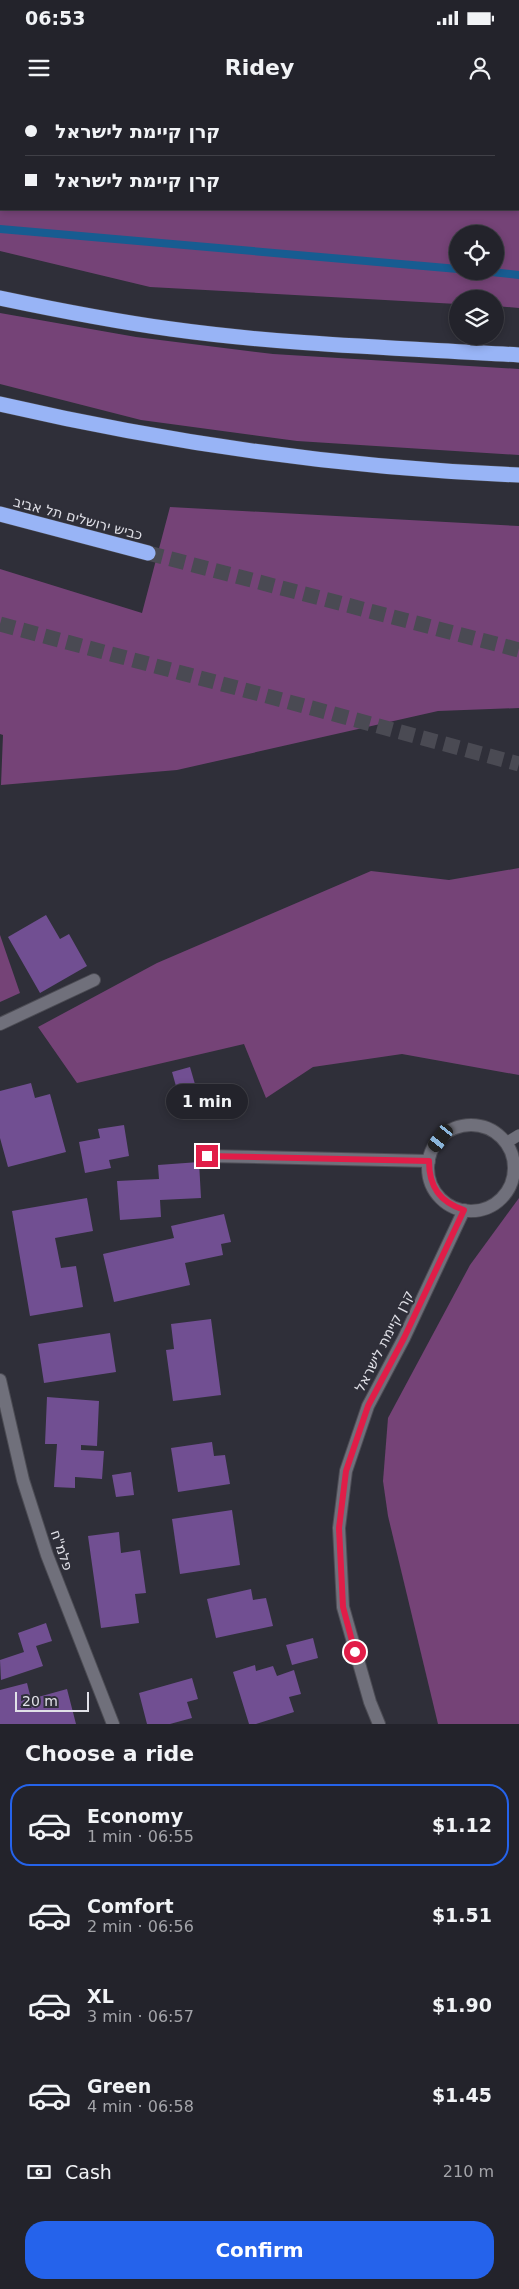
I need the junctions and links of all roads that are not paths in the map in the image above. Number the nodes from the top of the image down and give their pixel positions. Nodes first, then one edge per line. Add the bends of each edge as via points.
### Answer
1 (0, 298) edge
2 (519, 355) edge
3 (4, 405) edge
4 (519, 475) edge
5 (0, 514) edge
6 (148, 553) tunnel mouth
7 (94, 980) dead end
8 (0, 1024) edge
9 (519, 1135) edge
10 (506, 1143) junction
11 (207, 1156) dead end
12 (429, 1161) junction
13 (464, 1210) junction
14 (0, 1380) edge
15 (113, 1724) edge
16 (380, 1724) edge

1 - 2 highway via 172,329 281,340
3 - 4 highway via 141,434 267,455 366,466
5 - 6 highway, כביש ירושלים תל אביב
7 - 8 street
9 - 10 lane
10 - 12 street via 496,1132 468,1125 453,1129 441,1138
10 - 13 street via 513,1156 511,1185 491,1206 477,1211
11 - 12 street
12 - 13 street via 429,1174 440,1198
13 - 16 street, קרן קיימת לישראל via 368,1406 346,1471 339,1528 343,1607 370,1702
14 - 15 street, פלמ"ח via 23,1480 44,1546

